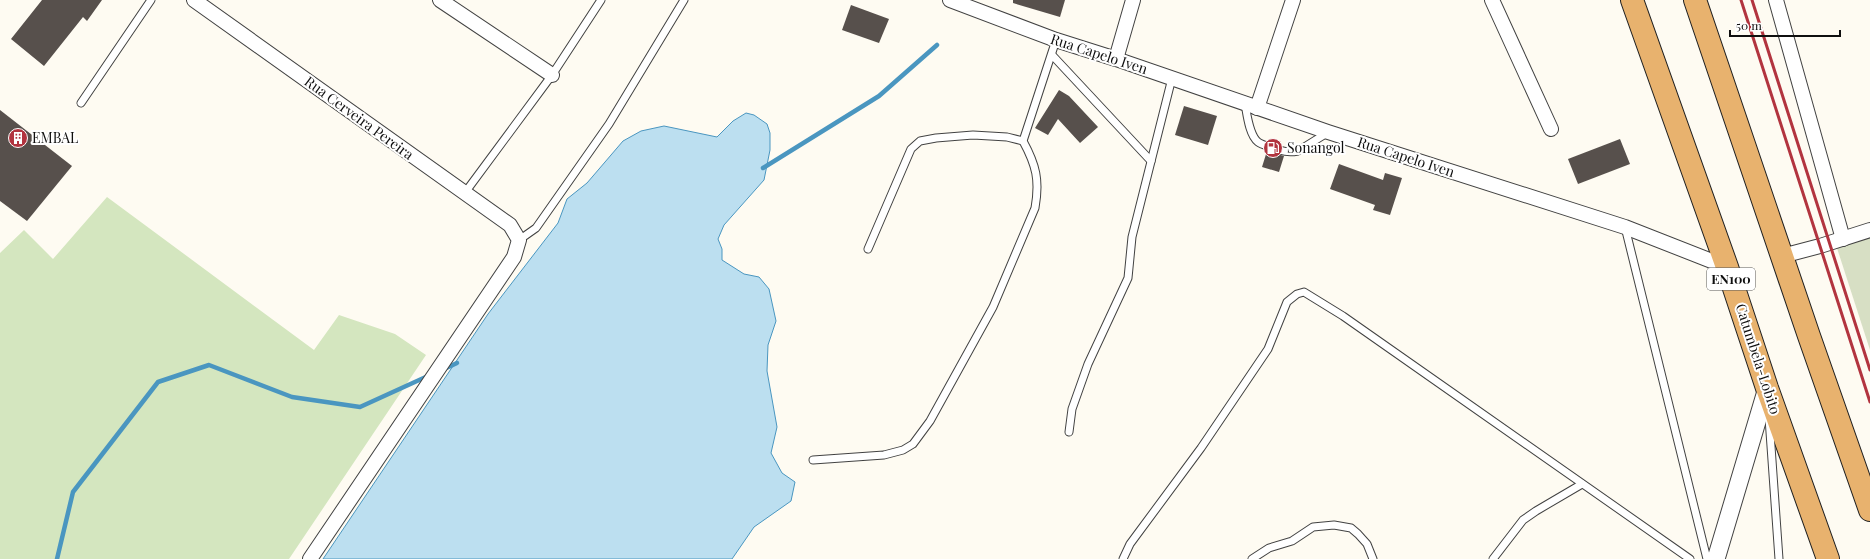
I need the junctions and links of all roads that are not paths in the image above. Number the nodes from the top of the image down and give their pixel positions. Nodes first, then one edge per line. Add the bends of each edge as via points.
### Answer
1 (151, 0) edge
2 (194, 0) edge
3 (440, 0) edge
4 (601, 0) edge
5 (674, 0) edge
6 (950, 0) edge
7 (1133, 0) edge
8 (1293, 0) edge
9 (1492, 0) edge
10 (1632, 0) edge
11 (1695, 0) edge
12 (1776, 0) edge
13 (682, 2) edge
14 (214, 6) edge
15 (1056, 40) junction
16 (1052, 55) junction
17 (1116, 59) junction
18 (552, 75) junction
19 (1172, 78) junction
20 (81, 103) dead end
21 (1251, 106) junction
22 (1551, 129) dead end
23 (1328, 132) junction
24 (1023, 141) junction
25 (1151, 161) junction
26 (464, 194) junction
27 (1625, 227) junction
28 (1870, 230) edge
29 (1843, 239) junction
30 (519, 240) junction
31 (868, 249) dead end
32 (1782, 256) junction
33 (1727, 266) junction
34 (1766, 388) junction
35 (1069, 432) dead end
36 (813, 460) dead end
37 (1582, 484) junction
38 (1870, 510) edge
39 (310, 559) edge
40 (1123, 559) edge
41 (1252, 559) edge
42 (1373, 559) edge
43 (1493, 559) edge
44 (1690, 559) edge
45 (1708, 559) edge
46 (1716, 559) edge
47 (1779, 559) edge
48 (1828, 559) edge

1 - 20 lane
2 - 14 street, Rua Cerveira Pereira
3 - 18 street
4 - 18 lane
5 - 13 lane
6 - 15 street, Rua Capelo Iven
7 - 17 street
8 - 21 street
9 - 22 street
10 - 33 highway, Catumbela-Lobito / EN100
11 - 32 highway
12 - 29 street
13 - 30 lane via 609,124 536,228
14 - 26 street, Rua Cerveira Pereira
15 - 16 lane
15 - 17 street, Rua Capelo Iven
16 - 24 lane
16 - 25 lane
17 - 19 street, Rua Capelo Iven
18 - 26 lane
19 - 21 street, Rua Capelo Iven
19 - 25 lane
21 - 23 street, Rua Capelo Iven
21 - 23 lane via 1252,133 1255,139 1286,152 1298,151
23 - 27 street, Rua Capelo Iven
24 - 31 lane via 1007,137 973,136 920,141 911,149
24 - 36 lane via 1032,158 1037,176 1035,208 993,307 930,421 913,444 903,450 884,455
25 - 35 lane via 1132,237 1128,278 1088,364 1072,409
26 - 30 street, Rua Cerveira Pereira via 510,225
27 - 33 street, Rua Capelo Iven
27 - 45 lane
28 - 29 street
29 - 32 street
30 - 39 street via 510,262
32 - 38 highway
33 - 34 highway, Catumbela-Lobito / EN100
34 - 46 street
34 - 47 lane
34 - 48 highway, Catumbela-Lobito / EN100
37 - 40 lane via 1343,316 1304,292 1287,302 1268,349 1201,448 1130,544
37 - 43 lane via 1523,520
37 - 44 lane
41 - 42 lane via 1313,527 1334,525 1351,528 1358,534 1367,544

